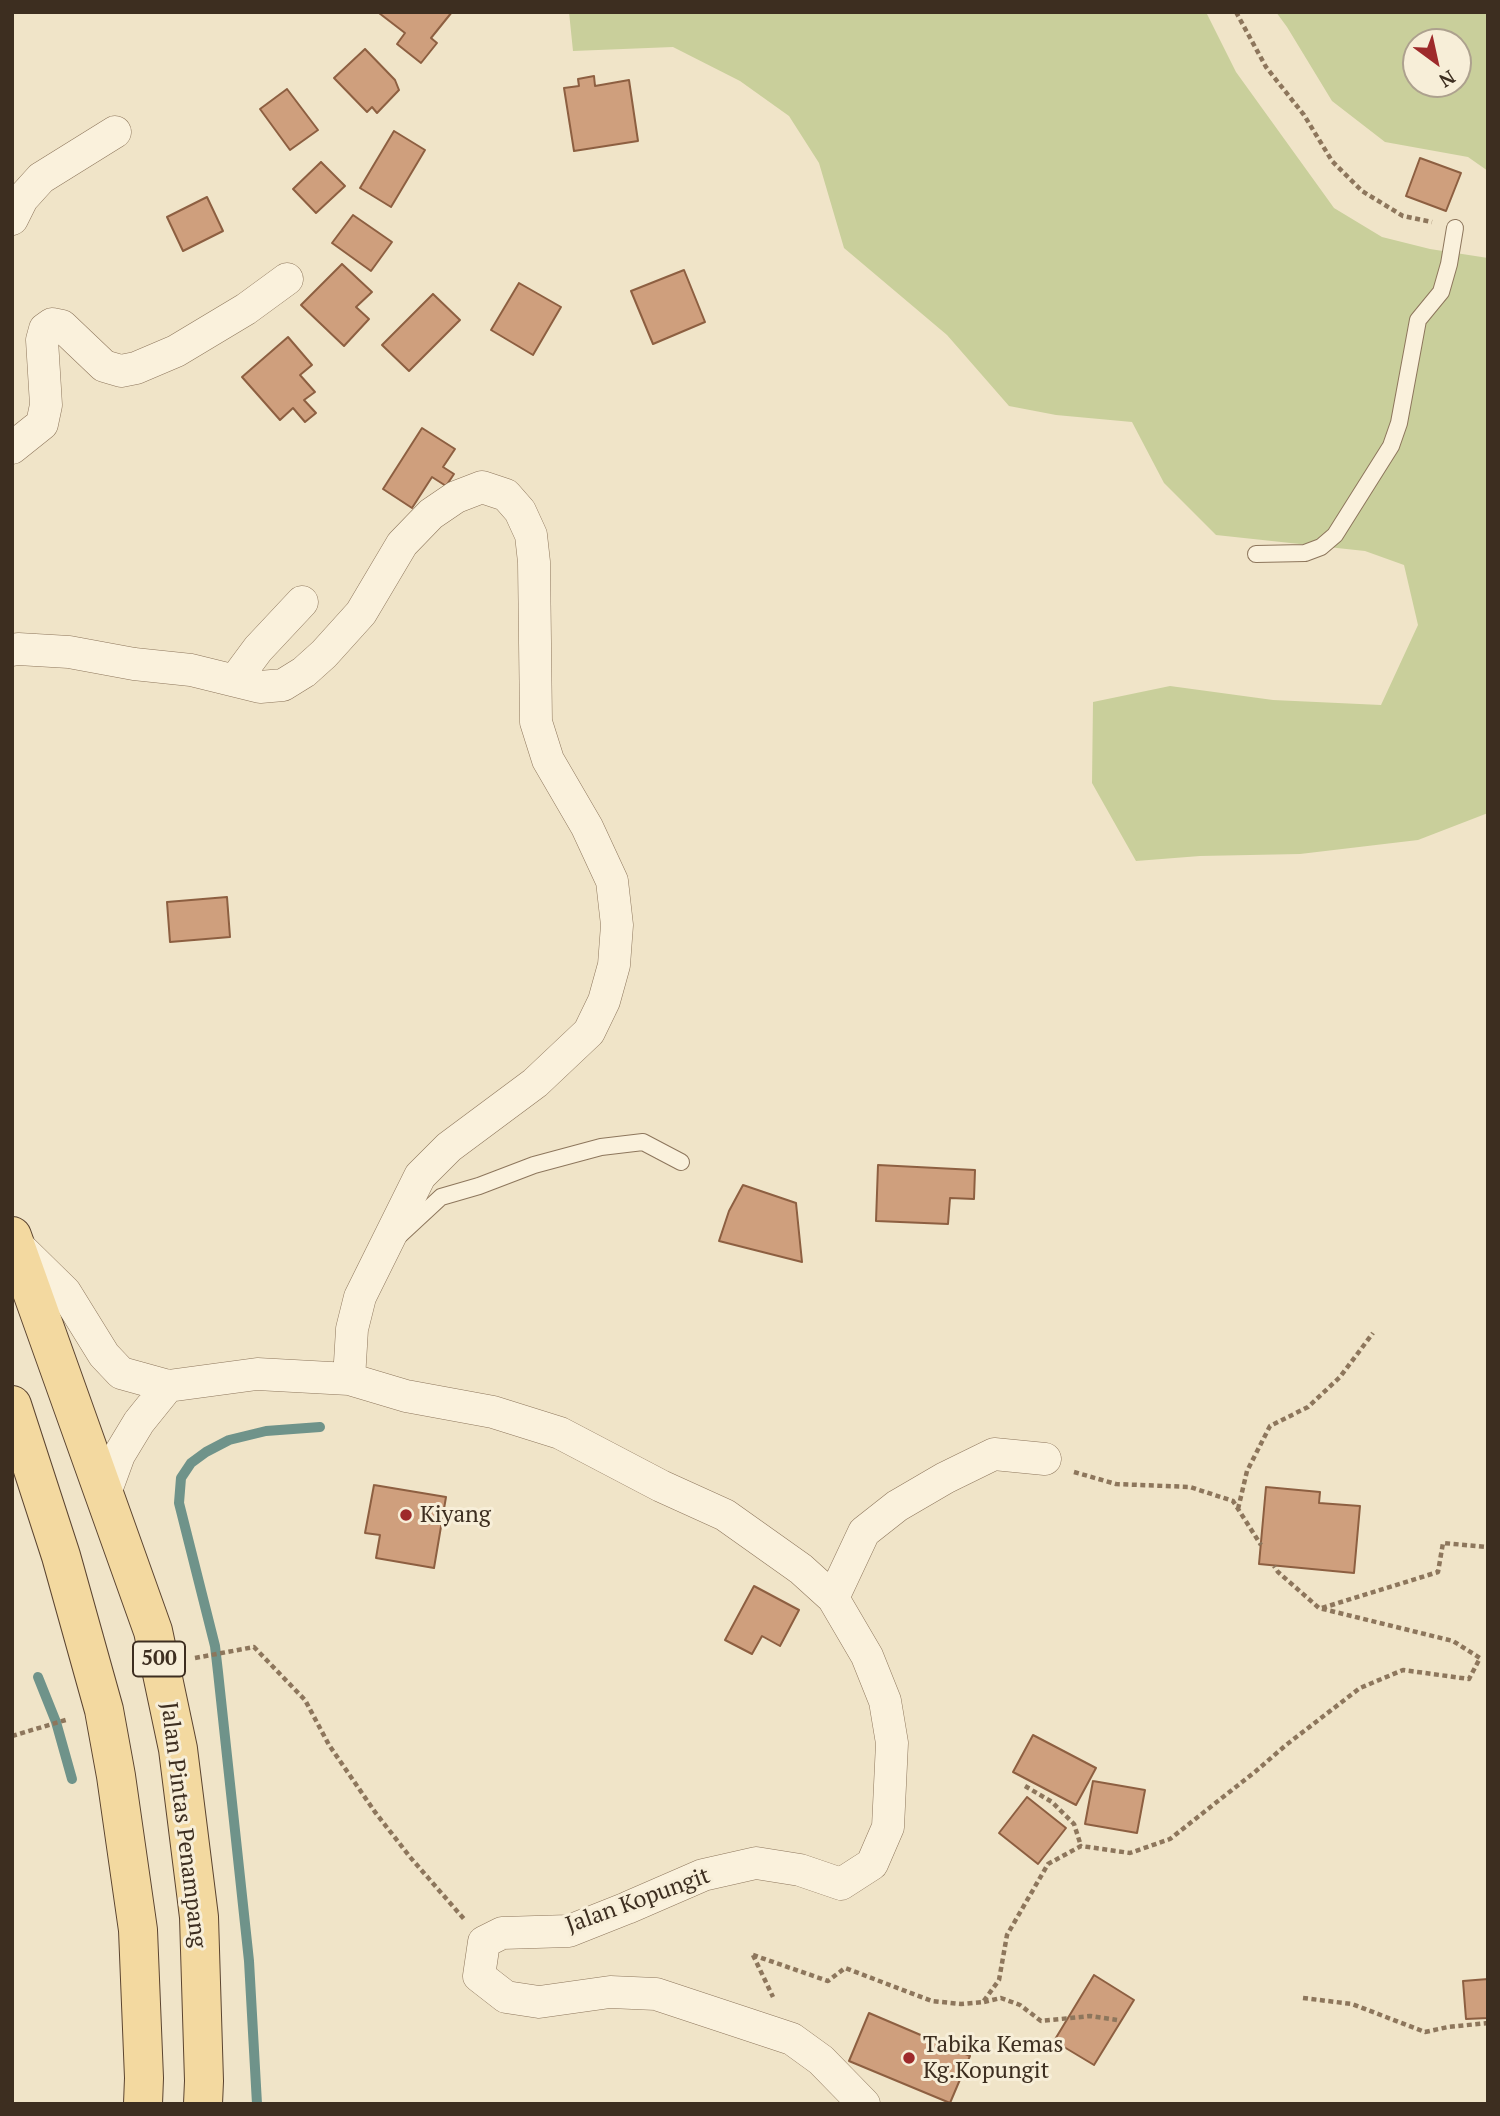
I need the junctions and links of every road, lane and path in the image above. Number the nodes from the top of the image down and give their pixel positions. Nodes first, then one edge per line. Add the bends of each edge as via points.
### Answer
1 (1236, 12) edge
2 (115, 132) dead end
3 (12, 219) edge
4 (1455, 228) joint
5 (287, 279) dead end
6 (12, 448) edge
7 (1256, 554) dead end
8 (302, 602) dead end
9 (12, 650) edge
10 (235, 680) junction
11 (681, 1162) dead end
12 (14, 1240) edge
13 (379, 1256) junction
14 (1373, 1334) dead end
15 (349, 1379) junction
16 (167, 1386) junction
17 (12, 1405) edge
18 (1045, 1459) joint
19 (104, 1496) junction
20 (1238, 1510) junction
21 (1261, 1545) dead end
22 (1488, 1547) edge
23 (1273, 1566) dead end
24 (833, 1598) junction
25 (1320, 1608) junction
26 (160, 1666) junction
27 (56, 1721) dead end
28 (12, 1736) edge
29 (1025, 1786) dead end
30 (1081, 1846) junction
31 (484, 1942) junction
32 (753, 1955) dead end
33 (1303, 1998) dead end
34 (984, 2002) junction
35 (1116, 2020) dead end
36 (1488, 2023) edge
37 (143, 2104) edge
38 (202, 2104) edge
39 (864, 2104) edge

1 - 4 path via 1266,67 1304,115 1332,161 1362,191 1402,216
2 - 3 street via 41,178
4 - 7 lane via 1441,292 1418,320 1396,437 1385,457 1335,534 1321,547 1305,553
5 - 6 street via 176,351 121,371 104,366 62,326 52,324 42,340 46,405 41,424
8 - 10 street
9 - 10 street via 69,652
10 - 13 street via 260,687 283,685 304,672 361,614 402,544 430,514 456,497 482,487 506,495 520,511 531,535 534,562 536,722 548,760 612,881 617,925 614,965 589,1032 420,1176
11 - 13 lane via 643,1142 601,1147 534,1165 441,1197
12 - 16 street, Jalan Kopungit via 65,1292 104,1355 121,1373
12 - 19 main road, Jalan Pintas Penampang / 500
13 - 15 street via 360,1297 352,1329
14 - 20 path via 1340,1377 1308,1407 1270,1426 1247,1471
15 - 16 street, Jalan Kopungit via 257,1374
15 - 24 street, Jalan Kopungit via 406,1396 493,1412 560,1433 725,1515
16 - 19 street via 119,1455
17 - 37 main road via 104,1710 138,1930
18 - 20 path via 1116,1484 1190,1487 1233,1501
18 - 24 street via 995,1454 897,1506 864,1532
19 - 26 main road, Jalan Pintas Penampang / 500 via 153,1631
20 - 21 path
22 - 25 path via 1443,1543 1438,1572
23 - 25 path
24 - 31 street, Jalan Kopungit via 867,1656 885,1701 892,1743 888,1827 872,1864 841,1884 800,1870 756,1863 703,1875 569,1931 502,1933
25 - 30 path via 1453,1641 1480,1658 1469,1679 1403,1671 1360,1688 1170,1839 1130,1853
26 - 31 path via 254,1647 305,1700 375,1812
26 - 38 main road, Jalan Pintas Penampang / 500 via 178,1749 199,1917
27 - 28 path
29 - 30 path via 1052,1802 1074,1824
30 - 34 path via 1048,1864 1007,1935 999,1980
31 - 39 street via 479,1976 506,1997 539,2002 611,1992 656,1994 792,2039 821,2060
32 - 34 path via 828,1981 845,1968 932,2001
33 - 36 path via 1352,2004 1425,2032
34 - 35 path via 1001,1997 1041,2021 1090,2016

